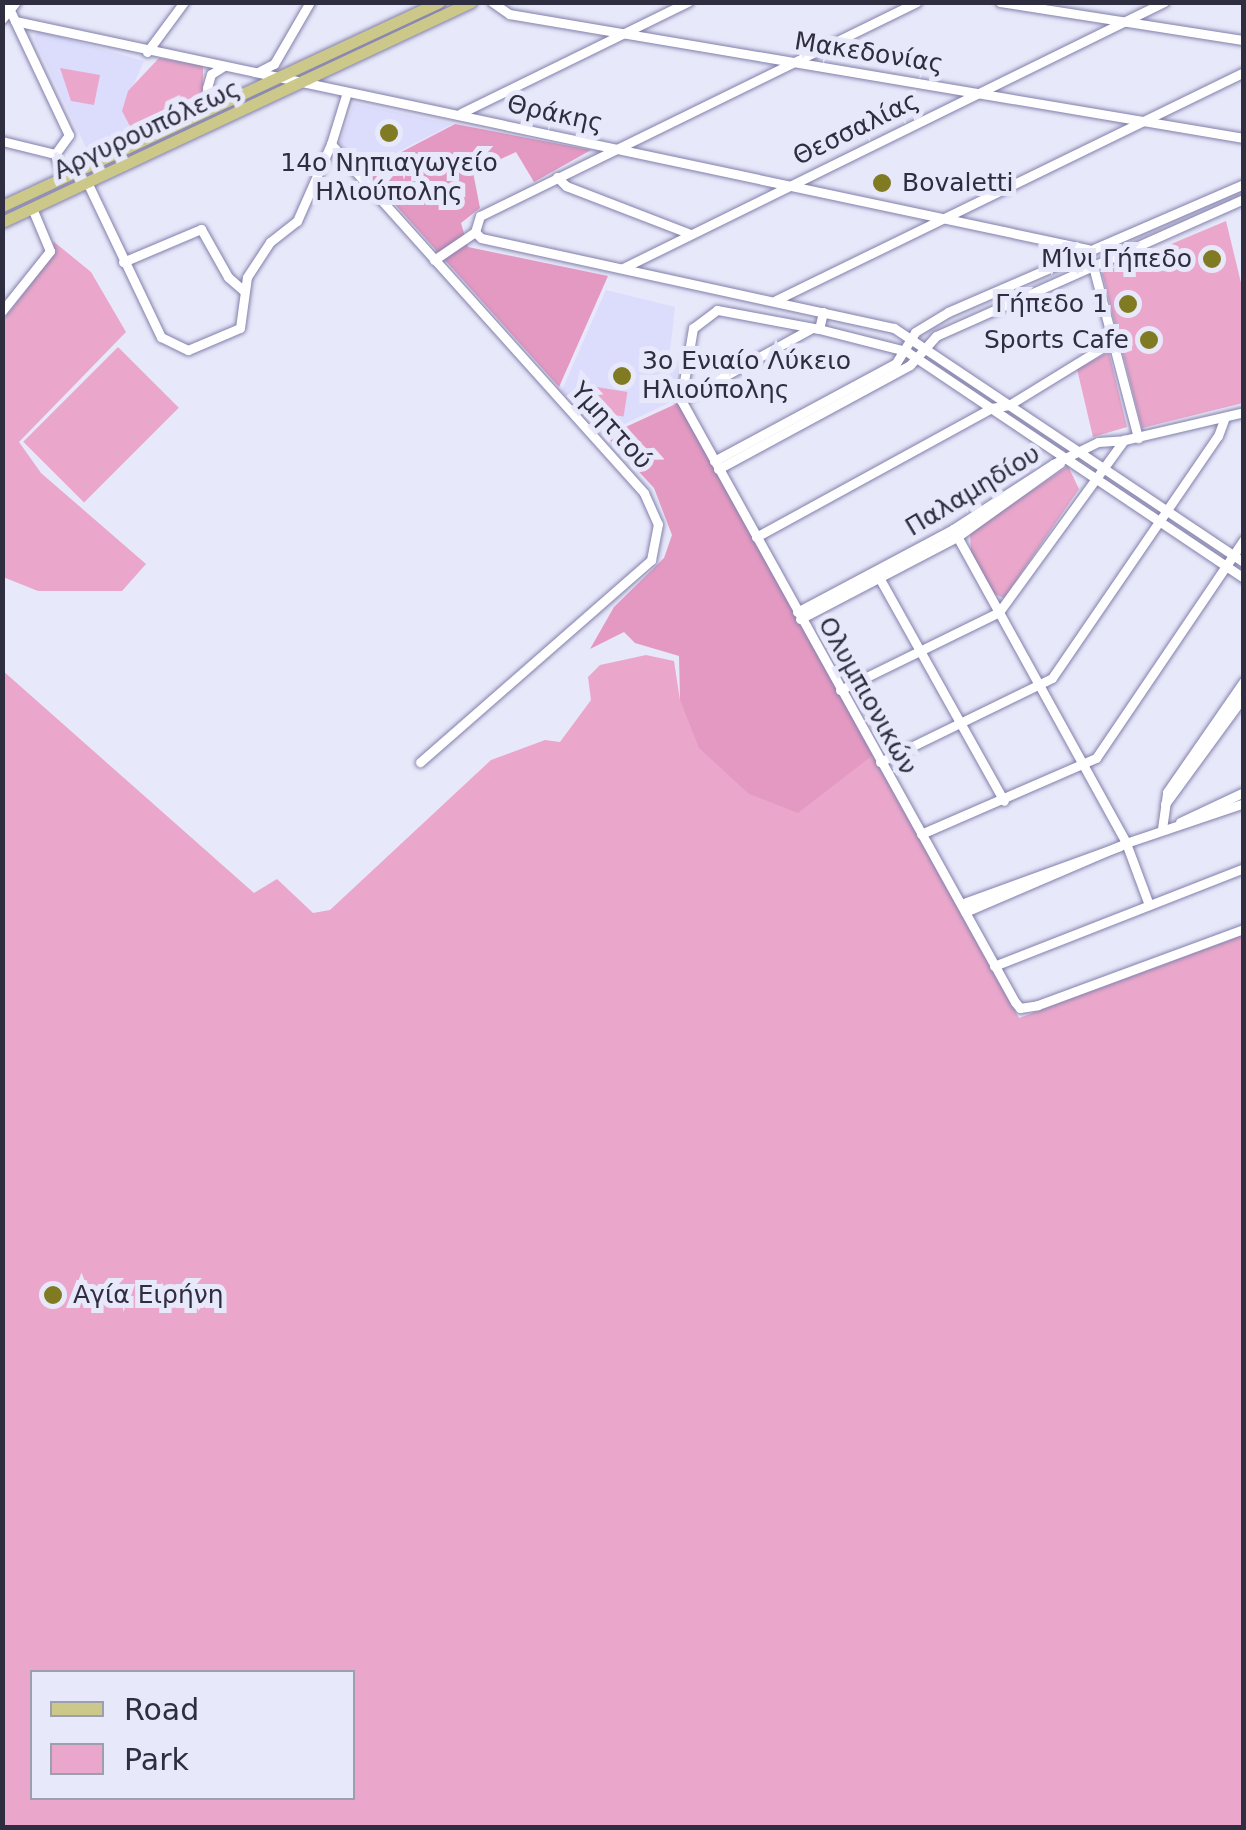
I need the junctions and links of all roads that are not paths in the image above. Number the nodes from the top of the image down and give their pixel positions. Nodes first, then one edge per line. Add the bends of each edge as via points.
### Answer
1 (184, 2) edge
2 (310, 2) edge
3 (439, 2) edge
4 (471, 2) edge
5 (492, 2) edge
6 (688, 2) edge
7 (916, 2) edge
8 (1000, 2) edge
9 (1164, 2) edge
10 (9, 8) edge
11 (420, 8) edge
12 (1126, 20) junction
13 (15, 21) junction
14 (628, 32) junction
15 (1244, 40) edge
16 (147, 52) junction
17 (793, 61) junction
18 (274, 64) junction
19 (224, 66) junction
20 (1244, 72) edge
21 (255, 73) junction
22 (277, 80) junction
23 (310, 80) junction
24 (347, 92) junction
25 (978, 92) junction
26 (270, 98) junction
27 (228, 102) junction
28 (460, 114) junction
29 (1144, 119) junction
30 (1244, 138) edge
31 (2, 141) edge
32 (330, 144) junction
33 (617, 147) junction
34 (56, 154) junction
35 (557, 177) junction
36 (63, 178) junction
37 (87, 182) junction
38 (790, 184) junction
39 (1244, 184) edge
40 (1244, 198) edge
41 (2, 206) edge
42 (32, 208) junction
43 (944, 217) junction
44 (2, 222) edge
45 (476, 232) junction
46 (688, 232) junction
47 (1088, 249) junction
48 (434, 260) junction
49 (123, 262) junction
50 (1092, 266) junction
51 (622, 268) junction
52 (244, 291) junction
53 (776, 300) junction
54 (2, 311) edge
55 (823, 312) junction
56 (816, 329) junction
57 (912, 338) junction
58 (1112, 341) junction
59 (924, 346) junction
60 (906, 350) junction
61 (918, 358) junction
62 (680, 398) junction
63 (1008, 404) junction
64 (992, 408) junction
65 (1244, 412) edge
66 (1225, 416) junction
67 (1138, 438) junction
68 (1124, 440) junction
69 (1068, 458) junction
70 (716, 465) junction
71 (1101, 467) junction
72 (1094, 477) junction
73 (1166, 511) junction
74 (1159, 521) junction
75 (955, 533) junction
76 (756, 538) junction
77 (1244, 539) edge
78 (1233, 556) junction
79 (1244, 562) edge
80 (1226, 566) junction
81 (877, 574) junction
82 (1244, 578) edge
83 (999, 612) junction
84 (799, 615) junction
85 (920, 651) junction
86 (1244, 681) edge
87 (1042, 687) junction
88 (840, 690) junction
89 (1244, 696) edge
90 (962, 724) junction
91 (420, 762) dead end
92 (880, 762) junction
93 (1086, 765) junction
94 (1244, 792) edge
95 (1004, 801) junction
96 (1244, 803) edge
97 (1163, 806) junction
98 (1180, 822) junction
99 (1162, 829) junction
100 (921, 834) junction
101 (1123, 844) junction
102 (1244, 868) edge
103 (1149, 905) junction
104 (963, 908) junction
105 (1244, 929) edge
106 (994, 966) junction

1 - 16 street
2 - 18 street
3 - 11 main road, Αργυρουπόλεως
4 - 23 main road, Αργυρουπόλεως
5 - 14 street, Μακεδονίας via 510,14
6 - 14 street
7 - 17 street
8 - 12 street
9 - 12 street, Θεσσαλίας
10 - 13 street
11 - 22 main road, Αργυρουπόλεως
12 - 15 street
12 - 25 street, Θεσσαλίας
13 - 16 street, Θράκης
13 - 34 street via 69,136
14 - 17 street, Μακεδονίας
14 - 28 street
16 - 19 street, Θράκης
17 - 25 street, Μακεδονίας
17 - 33 street
18 - 21 street
18 - 22 street
19 - 21 street, Θράκης
19 - 27 street via 211,74 207,88 213,100
20 - 29 street
21 - 22 street, Θράκης
22 - 23 street, Θράκης
22 - 26 street
22 - 27 main road, Αργυρουπόλεως
23 - 24 street, Θράκης
23 - 26 main road, Αργυρουπόλεως
24 - 28 street, Θράκης
24 - 32 street
25 - 29 street, Μακεδονίας
25 - 38 street, Θεσσαλίας
26 - 37 main road, Αργυρουπόλεως
27 - 36 main road, Αργυρουπόλεως
28 - 33 street, Θράκης
29 - 30 street, Μακεδονίας
29 - 43 street
31 - 34 street
32 - 48 street, Υμηττού
32 - 52 street via 297,221 261,252
33 - 35 street
33 - 38 street, Θράκης
34 - 36 street
35 - 45 street via 480,216
35 - 46 street
36 - 41 main road, Αργυρουπόλεως
37 - 42 main road, Αργυρουπόλεως
37 - 49 street
38 - 43 street, Θράκης
38 - 46 street, Θεσσαλίας
39 - 47 street
40 - 50 street
42 - 44 main road, Αργυρουπόλεως
42 - 54 street via 50,251
43 - 47 street, Θράκης
43 - 53 street
45 - 48 street
45 - 51 street
46 - 51 street, Θεσσαλίας
47 - 57 street via 948,312
48 - 91 street, Υμηττού via 644,493 659,542 651,560 610,598
49 - 52 street via 201,228 228,278
49 - 52 street via 161,337 178,350 240,328
50 - 58 street
50 - 59 street
51 - 53 street
53 - 55 street
55 - 56 street
55 - 57 street
56 - 60 street
56 - 62 street
56 - 62 street via 717,310 693,328
57 - 59 street
57 - 60 street
58 - 63 street
58 - 67 street
59 - 61 street
59 - 63 street
60 - 61 street
60 - 70 street via 896,363
61 - 64 street
61 - 70 street
62 - 70 street, Ολυμπιονικών
63 - 64 street
63 - 69 street
64 - 69 street
64 - 76 street
65 - 66 street, Παλαμηδίου
66 - 67 street, Παλαμηδίου
66 - 73 street
67 - 68 street, Παλαμηδίου
68 - 69 street, Παλαμηδίου
68 - 71 street
69 - 71 street
69 - 72 street
69 - 75 street, Παλαμηδίου
70 - 76 street, Ολυμπιονικών
71 - 72 street
71 - 73 street
72 - 74 street
72 - 83 street
73 - 74 street
73 - 78 street
74 - 80 street
74 - 87 street
75 - 81 street, Παλαμηδίου
75 - 83 street
76 - 84 street, Ολυμπιονικών
77 - 78 street
78 - 79 street
78 - 80 street
80 - 82 street
80 - 93 street via 1106,747
81 - 84 street, Παλαμηδίου
81 - 85 street
83 - 85 street
83 - 87 street
84 - 88 street, Ολυμπιονικών
85 - 88 street
85 - 90 street
86 - 97 street
87 - 90 street
87 - 93 street
88 - 92 street, Ολυμπιονικών
89 - 97 street
90 - 92 street
90 - 95 street
92 - 100 street, Ολυμπιονικών
93 - 95 street
93 - 101 street
94 - 98 street
95 - 100 street
96 - 98 street
97 - 99 street
98 - 99 street
99 - 101 street
100 - 104 street, Ολυμπιονικών
101 - 103 street
101 - 104 street
102 - 103 street
103 - 106 street
104 - 106 street, Ολυμπιονικών
105 - 106 street, Ολυμπιονικών via 1026,1008

